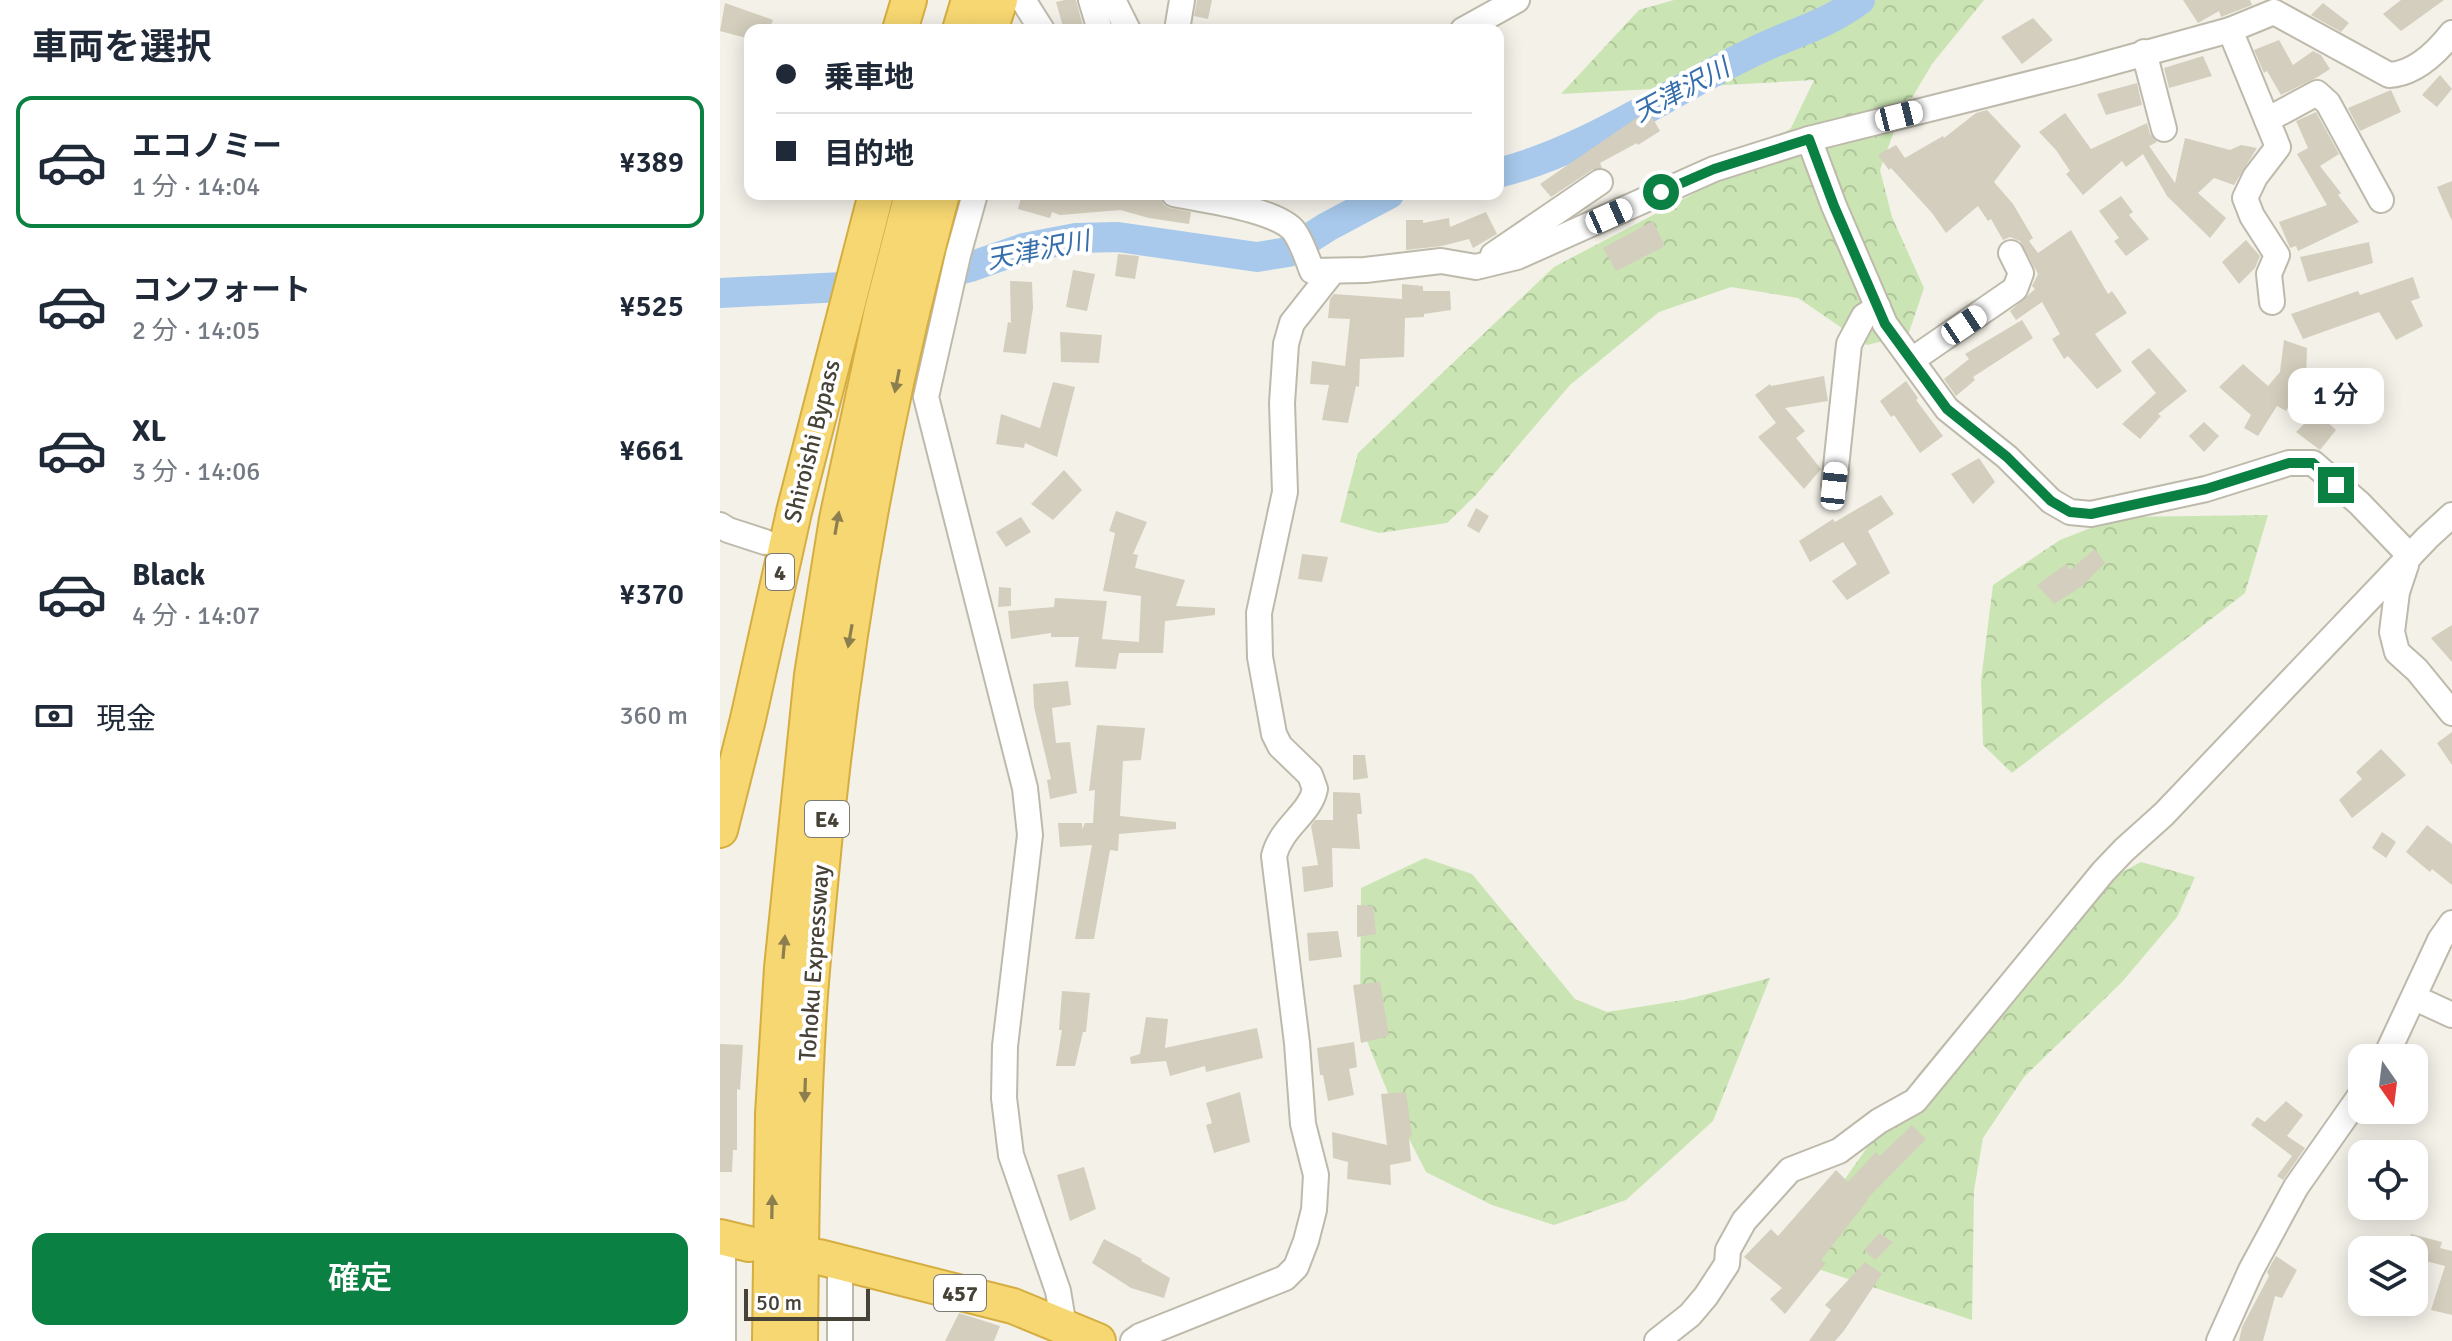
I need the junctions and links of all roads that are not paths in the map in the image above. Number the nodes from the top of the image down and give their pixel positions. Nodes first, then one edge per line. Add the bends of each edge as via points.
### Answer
1 (909, 0) edge
2 (934, 0) edge
3 (969, 0) edge
4 (1000, 0) edge
5 (1091, 0) edge
6 (1113, 0) edge
7 (1182, 0) edge
8 (1517, 0) edge
9 (2271, 6) edge
10 (902, 24) edge
11 (927, 24) edge
12 (962, 24) edge
13 (992, 24) edge
14 (1098, 24) edge
15 (1125, 24) edge
16 (1178, 24) edge
17 (1474, 24) edge
18 (2230, 30) junction
19 (2452, 33) edge
20 (2144, 52) junction
21 (2267, 120) junction
22 (2164, 129) dead end
23 (1809, 139) junction
24 (1600, 182) dead end
25 (852, 200) edge
26 (873, 200) edge
27 (913, 200) edge
28 (940, 200) edge
29 (970, 200) edge
30 (1243, 200) edge
31 (2381, 200) dead end
32 (2011, 253) dead end
33 (926, 258) junction
34 (845, 266) junction
35 (1476, 267) junction
36 (1333, 271) junction
37 (2272, 302) dead end
38 (897, 307) junction
39 (1878, 307) junction
40 (832, 315) junction
41 (1912, 360) junction
42 (1834, 486) dead end
43 (2452, 515) edge
44 (720, 525) edge
45 (765, 542) junction
46 (2410, 556) junction
47 (2452, 713) edge
48 (720, 737) edge
49 (720, 830) edge
50 (2452, 923) edge
51 (2415, 998) junction
52 (2452, 1015) edge
53 (2392, 1044) edge
54 (2348, 1113) edge
55 (731, 1239) edge
56 (829, 1260) joint
57 (1064, 1327) junction
58 (723, 1341) edge
59 (770, 1341) edge
60 (800, 1341) edge
61 (840, 1341) edge
62 (1098, 1341) edge
63 (1133, 1341) edge
64 (1657, 1341) edge
65 (2219, 1341) edge

1 - 10 highway
2 - 11 highway
3 - 12 highway
4 - 13 highway
5 - 14 street
6 - 15 street
7 - 16 street
8 - 17 street
9 - 18 street
9 - 19 street via 2389,75 2415,67
18 - 20 street
18 - 21 street
20 - 22 street
20 - 23 street
21 - 31 street via 2317,93 2328,103
21 - 37 street via 2278,147 2245,198 2277,255 2269,274
23 - 35 street via 1714,169 1517,257
23 - 39 street
24 - 35 street
25 - 34 highway, Shiroishi Bypass / 4
26 - 34 highway, Shiroishi Bypass / 4
27 - 33 highway, E4
28 - 33 highway, E4
29 - 33 street
30 - 36 street via 1284,223 1312,271
32 - 41 street via 2021,273 2015,289
33 - 38 highway, E4
33 - 57 street via 947,303 926,397 1025,788 1030,835 1005,1046 1011,1155 1058,1291
34 - 40 highway, Shiroishi Bypass / 4
35 - 36 street via 1441,261
36 - 63 street via 1292,323 1286,344 1285,492 1259,629 1274,734 1310,775 1315,789 1282,834 1274,856 1303,1124 1316,1175 1314,1210 1296,1267 1285,1278
59 -> 38 highway, Tohoku Expressway / E4 via 773,1114 812,675 837,519
38 -> 60 highway, Tohoku Expressway / E4 via 824,845 808,1024
39 - 41 street
39 - 42 street via 1864,316 1849,344
40 - 45 highway, Shiroishi Bypass / 4
40 - 49 highway, Shiroishi Bypass / 4 via 794,512
41 - 46 street via 1947,409 2070,512 2091,514 2206,489 2289,463 2313,463
43 - 46 street
44 - 45 street
45 - 48 highway, Shiroishi Bypass / 4
46 - 47 street via 2397,592 2392,632 2397,652
46 - 64 street via 2103,872 1915,1101 1839,1151 1790,1170 1744,1221 1728,1250 1727,1264 1706,1296
50 - 51 street
51 - 52 street
51 - 53 street
54 - 65 street via 2296,1187
55 - 58 street
56 - 57 highway, 457 via 1013,1306
56 - 61 street
57 - 62 highway, 457

